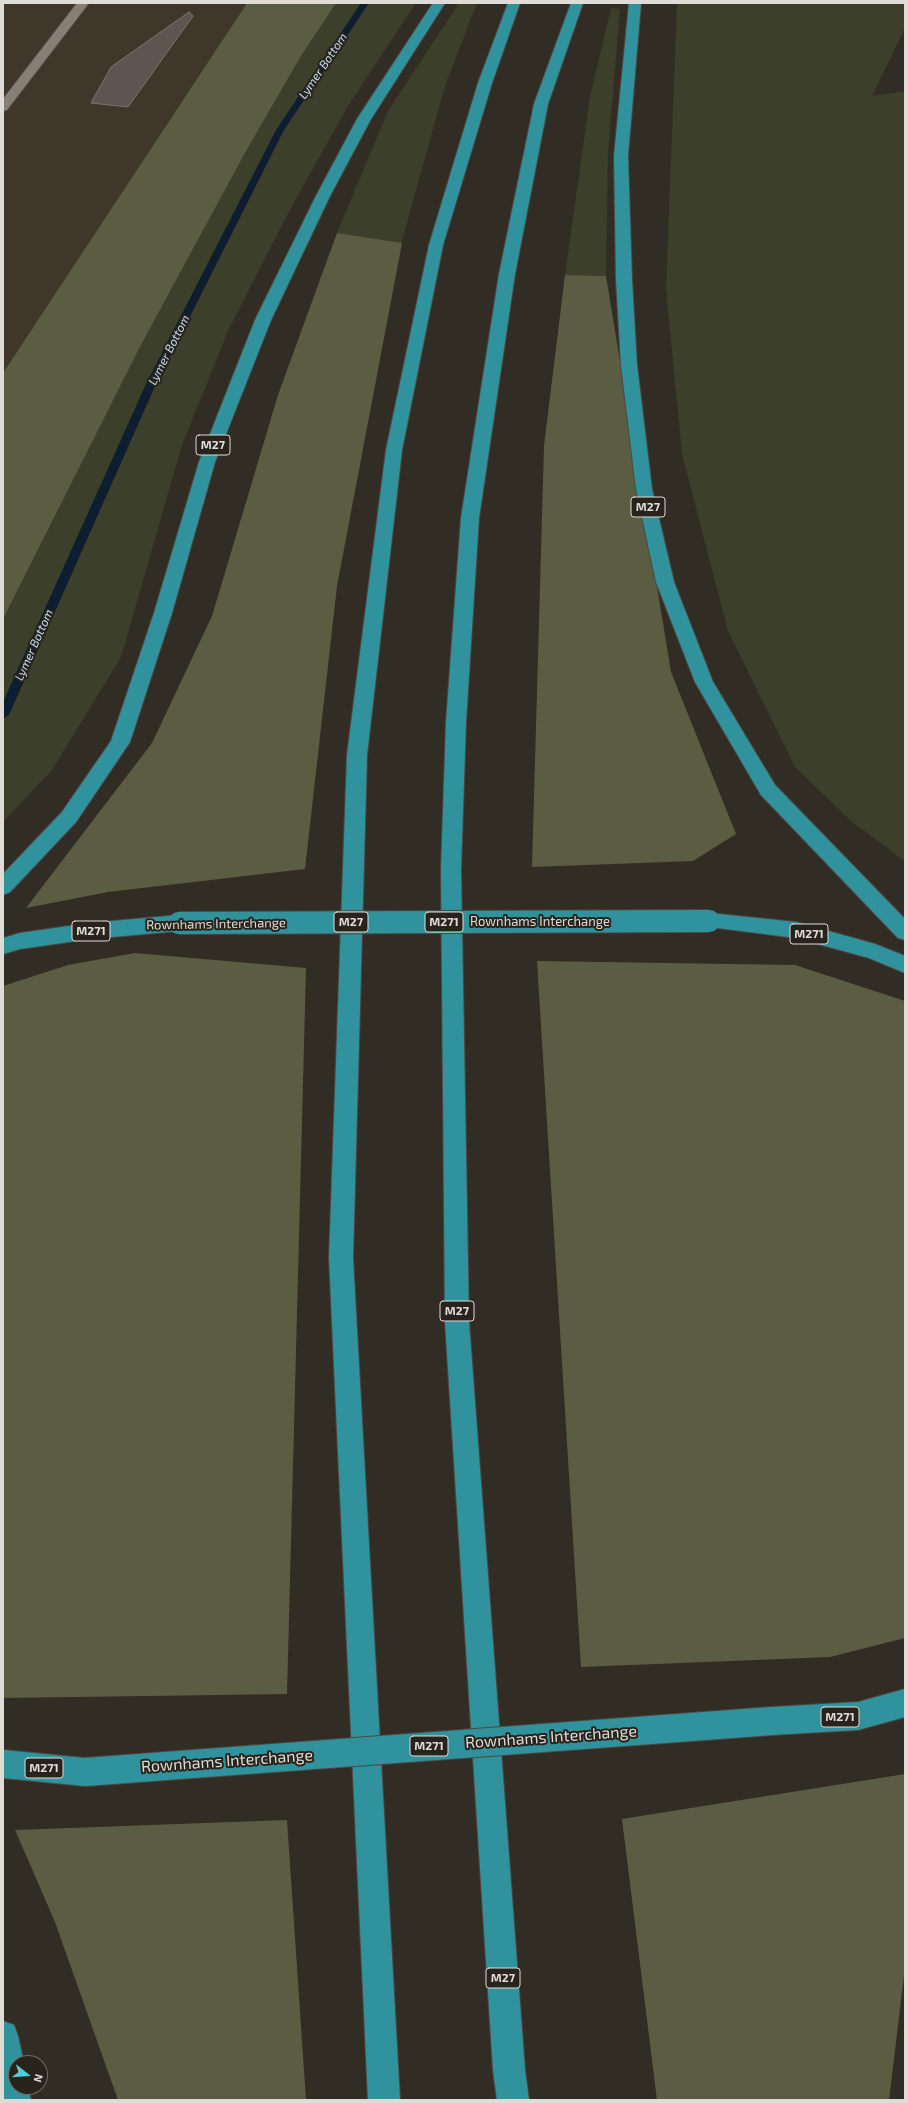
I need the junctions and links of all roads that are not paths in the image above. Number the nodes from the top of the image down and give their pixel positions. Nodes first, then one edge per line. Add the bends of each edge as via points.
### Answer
1 (83, 3) edge
2 (439, 3) edge
3 (514, 3) edge
4 (577, 3) edge
5 (635, 3) edge
6 (3, 106) edge
7 (3, 887) edge
8 (905, 932) edge
9 (3, 946) edge
10 (905, 965) edge
11 (905, 1703) edge
12 (3, 1764) edge
13 (3, 2036) edge
14 (16, 2100) edge
15 (384, 2100) edge
16 (513, 2100) edge

1 - 6 lane
2 - 7 highway, M27 via 364,119 323,196 263,320 207,462 164,613 120,742 69,817
3 - 15 highway, M27 via 485,83 434,253 394,450 357,754 341,1258
4 - 16 highway, M27 via 541,104 507,274 470,518 456,722 451,869 457,1322 508,2062
5 - 8 highway, M27 via 621,156 624,280 629,366 644,489 665,582 704,682 768,790
9 - 10 highway, Rownhams Interchange / M271, bridge via 20,941 90,931 179,923 709,921 796,930 875,952
11 - 12 highway, Rownhams Interchange / M271, bridge via 858,1716 85,1772
13 - 14 highway

